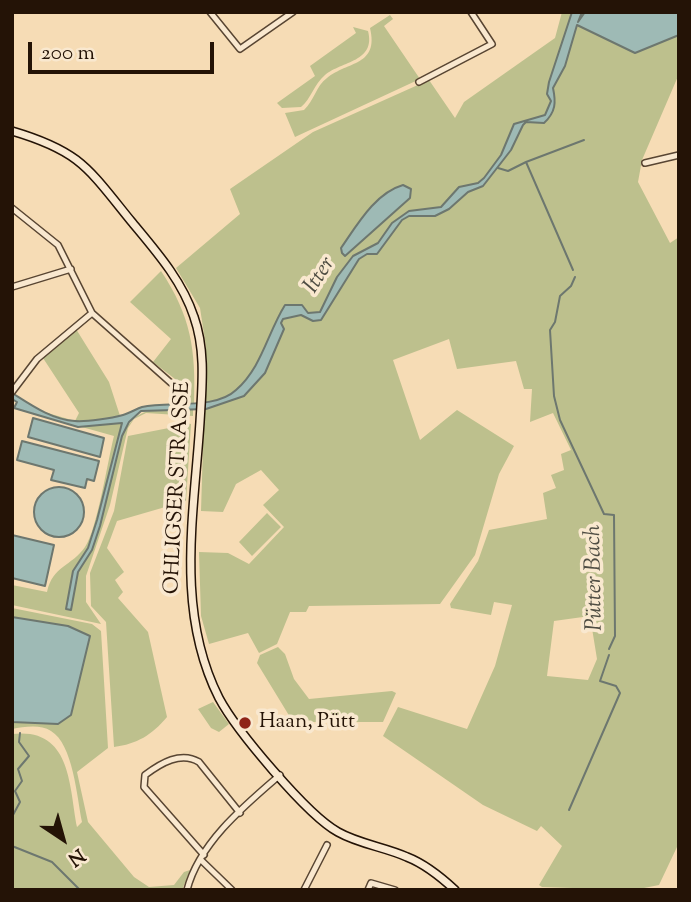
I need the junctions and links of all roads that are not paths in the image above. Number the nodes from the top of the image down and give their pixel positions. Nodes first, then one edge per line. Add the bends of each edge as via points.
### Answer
1 (210, 12) edge
2 (293, 12) edge
3 (471, 12) edge
4 (419, 82) dead end
5 (12, 131) edge
6 (679, 155) edge
7 (645, 163) dead end
8 (12, 208) edge
9 (71, 270) junction
10 (12, 287) edge
11 (92, 313) junction
12 (170, 383) dead end
13 (12, 392) edge
14 (280, 775) junction
15 (240, 813) junction
16 (327, 845) dead end
17 (202, 858) junction
18 (187, 890) edge
19 (232, 890) edge
20 (304, 890) edge
21 (368, 890) edge
22 (395, 890) edge
23 (455, 890) edge

1 - 2 street via 240,49
3 - 4 street via 492,44
5 - 14 main road, OHLIGSER STRASSE via 59,147 85,164 185,293 201,343 191,613 219,697
6 - 7 street
8 - 9 street via 54,240
9 - 10 street
9 - 11 street
11 - 12 street
11 - 13 street via 37,359
14 - 15 street
14 - 23 main road, OHLIGSER STRASSE via 337,832 408,857
15 - 17 street
15 - 17 street via 199,762 187,756 151,771 143,782
16 - 20 street
17 - 18 street
17 - 19 street
21 - 22 street via 371,883

